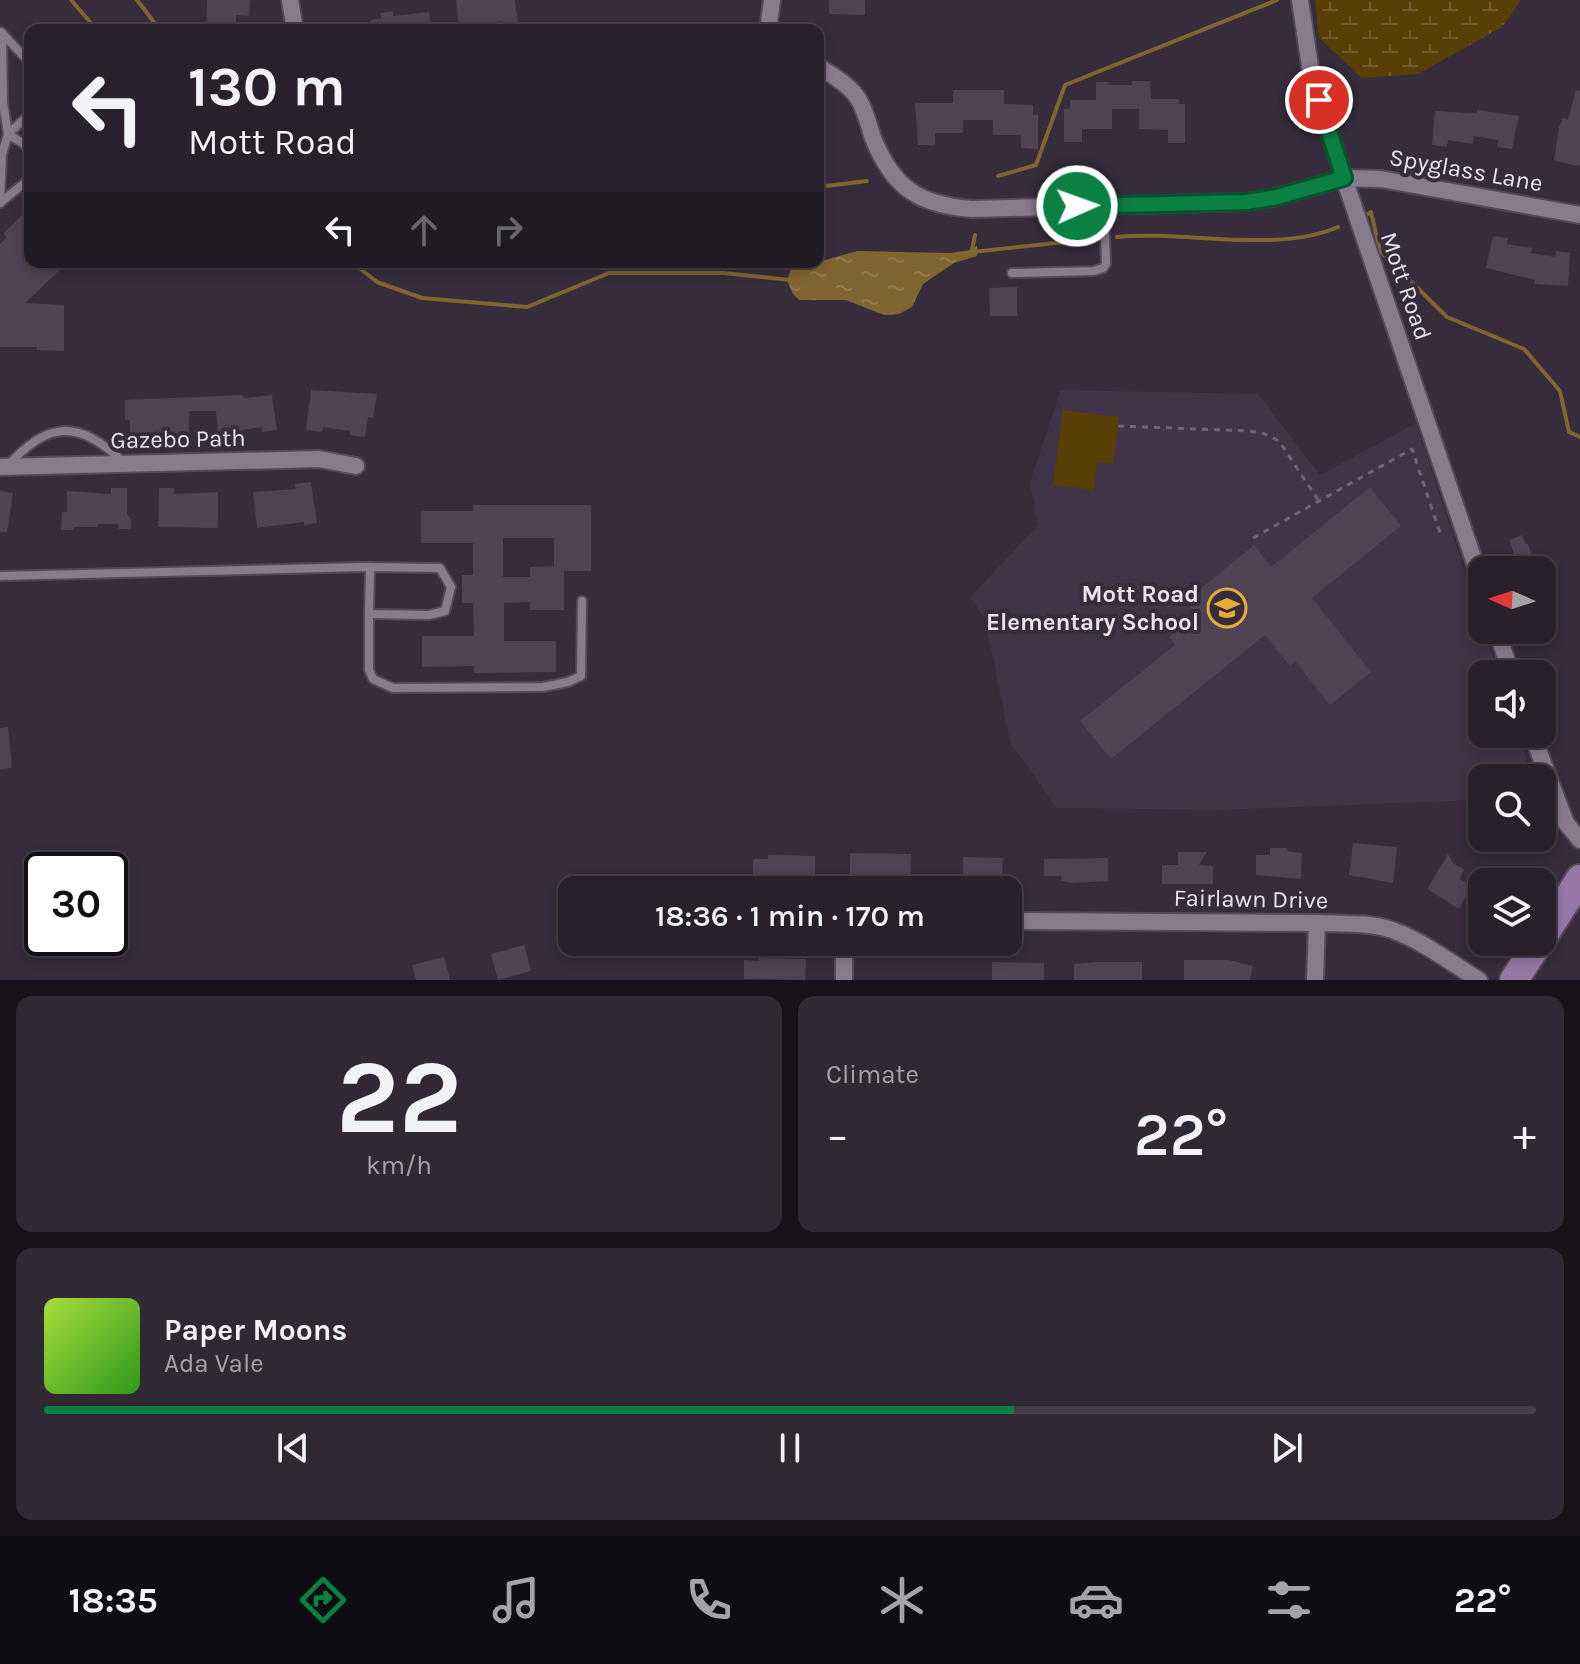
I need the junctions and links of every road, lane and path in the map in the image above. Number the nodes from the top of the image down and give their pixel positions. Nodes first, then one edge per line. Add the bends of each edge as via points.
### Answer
1 (290, 0) edge
2 (772, 0) edge
3 (1300, 0) edge
4 (294, 24) edge
5 (769, 24) edge
6 (1, 32) edge
7 (24, 57) edge
8 (824, 70) edge
9 (2, 96) edge
10 (24, 119) edge
11 (8, 134) junction
12 (24, 144) edge
13 (1344, 178) junction
14 (24, 183) edge
15 (0, 202) edge
16 (1104, 205) junction
17 (1580, 215) edge
18 (1012, 273) dead end
19 (1118, 426) dead end
20 (125, 464) junction
21 (356, 466) dead end
22 (3, 467) edge
23 (1319, 501) junction
24 (1441, 536) dead end
25 (1253, 538) dead end
26 (1472, 556) edge
27 (370, 567) junction
28 (0, 576) edge
29 (582, 601) dead end
30 (369, 614) junction
31 (1537, 748) edge
32 (1580, 840) edge
33 (1580, 879) edge
34 (1556, 917) edge
35 (1022, 921) edge
36 (1317, 923) junction
37 (844, 956) edge
38 (1530, 956) edge
39 (844, 980) edge
40 (1315, 980) edge
41 (1479, 980) edge
42 (1514, 980) edge

1 - 4 street
2 - 5 street
3 - 13 street, Mott Road via 1311,73
6 - 7 lane
6 - 9 lane
8 - 16 street, Spyglass Lane via 860,100 889,171 923,199 942,207 972,209
9 - 11 lane
10 - 11 lane
11 - 12 lane
11 - 15 lane
13 - 16 street, Spyglass Lane via 1246,202
13 - 17 street, Spyglass Lane via 1381,179
13 - 26 street, Mott Road
14 - 15 lane
16 - 18 lane via 1103,268
19 - 23 path via 1250,431 1273,437
20 - 21 street, Gazebo Path via 319,459
20 - 22 street, Gazebo Path
20 - 22 lane via 92,437 56,432 36,438
23 - 24 path via 1412,449
23 - 25 path
27 - 28 lane
27 - 30 lane
27 - 30 lane via 440,568 451,587 445,611
29 - 30 lane via 581,676 543,687 393,688 373,679 369,670
31 - 32 street via 1566,823
33 - 34 highway
35 - 36 street, Fairlawn Drive
36 - 40 street
36 - 41 street, Fairlawn Drive via 1390,929
37 - 39 street
38 - 42 highway

